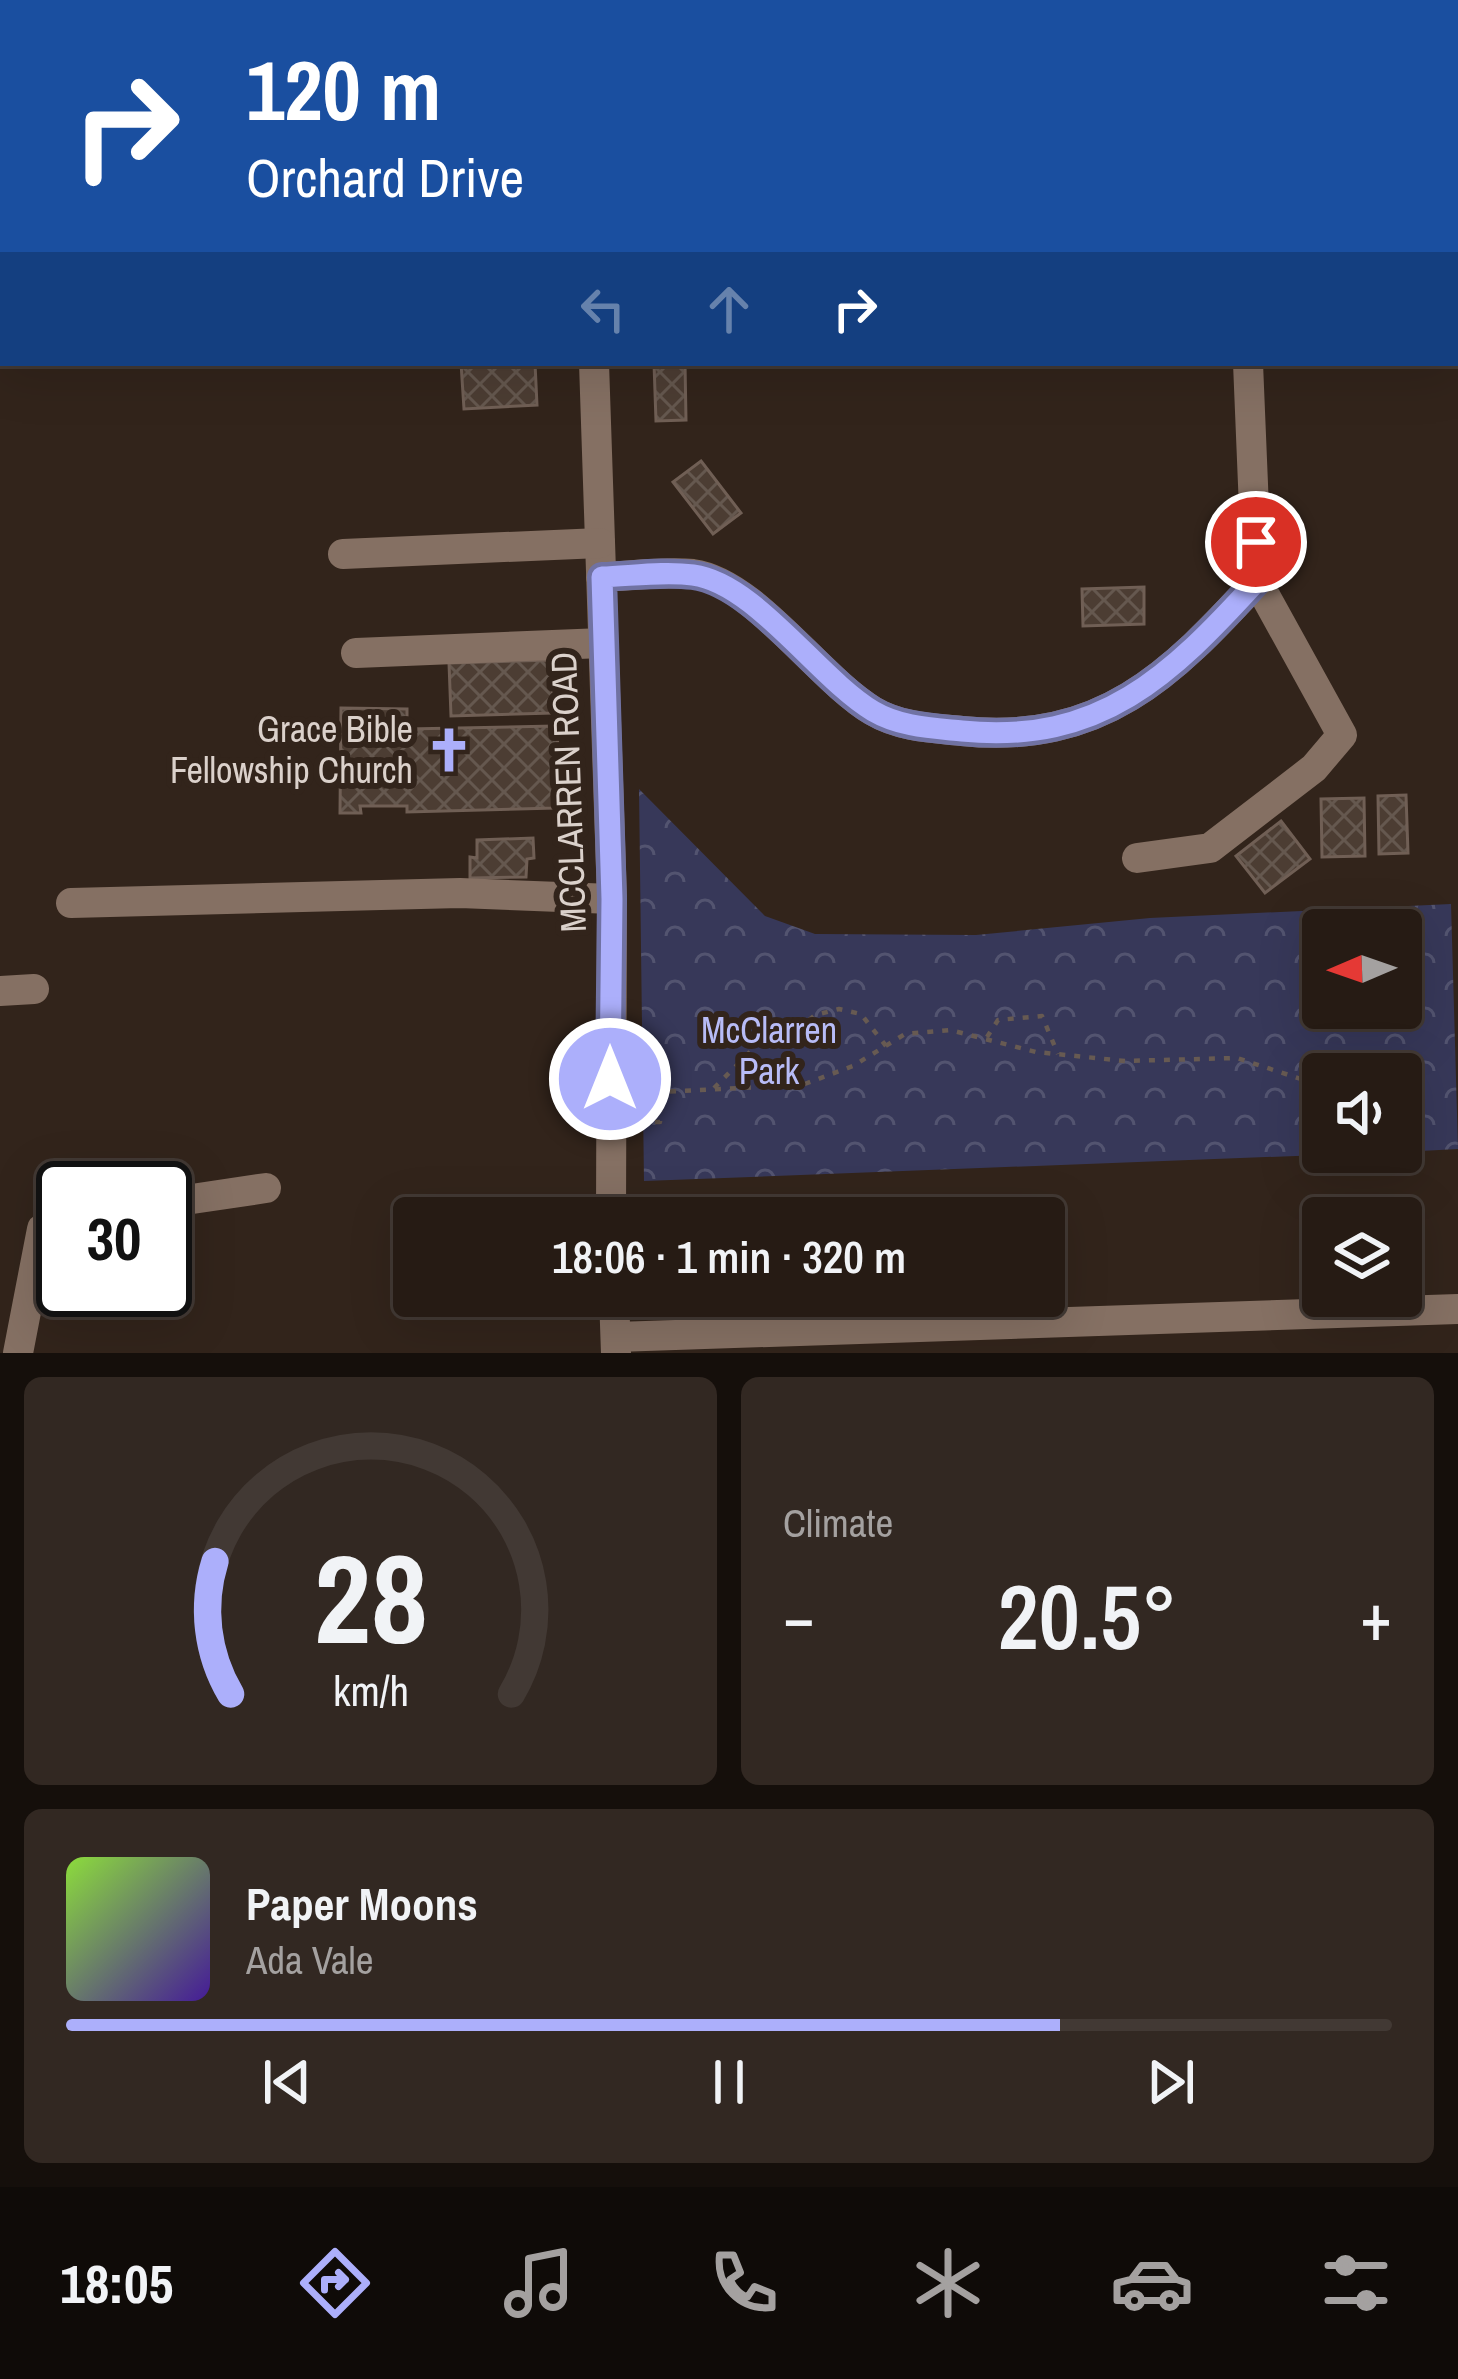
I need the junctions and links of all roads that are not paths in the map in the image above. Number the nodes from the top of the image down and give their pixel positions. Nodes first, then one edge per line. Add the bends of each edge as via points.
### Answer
1 (594, 366) edge
2 (1248, 366) edge
3 (600, 543) junction
4 (343, 554) dead end
5 (602, 577) junction
6 (1257, 581) junction
7 (603, 643) junction
8 (356, 652) dead end
9 (1137, 859) dead end
10 (612, 899) junction
11 (71, 903) dead end
12 (34, 989) dead end
13 (0, 991) edge
14 (266, 1188) dead end
15 (611, 1197) edge
16 (192, 1199) edge
17 (36, 1260) edge
18 (1458, 1310) edge
19 (616, 1345) edge
20 (18, 1353) edge

1 - 3 street, MCCLARREN ROAD
2 - 6 street
3 - 4 street
3 - 5 street, MCCLARREN ROAD
5 - 6 street via 694,574 728,586 876,713 913,727 986,734 1050,727 1122,704 1182,662
5 - 7 street, MCCLARREN ROAD
6 - 9 street via 1342,735 1314,768 1210,848
7 - 8 street
7 - 10 street, MCCLARREN ROAD
10 - 11 street via 460,893
10 - 15 street, MCCLARREN ROAD
12 - 13 street
14 - 16 street
17 - 20 street
18 - 19 street

